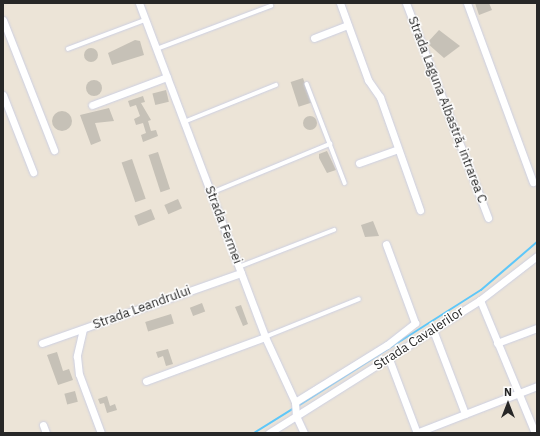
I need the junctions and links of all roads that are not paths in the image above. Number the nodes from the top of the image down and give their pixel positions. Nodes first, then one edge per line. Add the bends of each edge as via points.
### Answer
1 (139, 3) edge
2 (340, 3) edge
3 (406, 3) edge
4 (467, 3) edge
5 (271, 6) dead end
6 (3, 20) edge
7 (145, 20) junction
8 (348, 25) junction
9 (314, 38) dead end
10 (68, 49) dead end
11 (157, 49) junction
12 (167, 77) junction
13 (307, 84) dead end
14 (276, 85) dead end
15 (3, 95) edge
16 (92, 105) dead end
17 (184, 122) junction
18 (330, 144) junction
19 (398, 149) junction
20 (54, 150) dead end
21 (359, 163) dead end
22 (33, 172) dead end
23 (533, 182) dead end
24 (345, 183) dead end
25 (211, 193) junction
26 (420, 210) dead end
27 (488, 218) dead end
28 (334, 230) dead end
29 (386, 244) dead end
30 (537, 256) edge
31 (240, 270) junction
32 (358, 299) dead end
33 (480, 300) junction
34 (537, 328) edge
35 (83, 329) junction
36 (433, 330) junction
37 (265, 337) junction
38 (42, 343) dead end
39 (497, 343) junction
40 (389, 359) junction
41 (146, 381) dead end
42 (537, 386) edge
43 (518, 393) junction
44 (295, 402) junction
45 (296, 413) junction
46 (465, 414) junction
47 (43, 425) dead end
48 (46, 433) edge
49 (101, 433) edge
50 (269, 433) edge
51 (304, 433) edge
52 (417, 433) edge
53 (535, 433) edge

1 - 7 street, Strada Fermei
2 - 8 street
3 - 27 street, Strada Laguna Albastră, intrarea C
4 - 23 street
5 - 11 lane
6 - 20 street
7 - 10 lane
7 - 11 street, Strada Fermei
8 - 9 street
8 - 19 street via 368,80 380,97
11 - 12 street, Strada Fermei
12 - 16 street
12 - 17 street, Strada Fermei
13 - 18 lane
14 - 17 lane
15 - 22 street
17 - 25 street, Strada Fermei
18 - 24 lane
18 - 25 lane
19 - 21 street
19 - 26 street
25 - 31 street, Strada Fermei
28 - 31 lane
29 - 44 street via 415,323 387,345
30 - 33 street, Strada Cavalerilor
31 - 35 street, Strada Leandrului
31 - 37 street, Strada Fermei
32 - 37 lane
33 - 36 street, Strada Cavalerilor
33 - 39 street
34 - 39 street
35 - 38 street, Strada Leandrului
35 - 49 street via 77,356 80,374
36 - 40 street, Strada Cavalerilor
36 - 46 street
37 - 41 street
37 - 44 street, Strada Fermei
39 - 43 street
40 - 45 street, Strada Cavalerilor
40 - 52 street
42 - 43 street
43 - 46 street
43 - 53 street
44 - 45 street, Strada Fermei
45 - 50 street
45 - 51 street, Strada Fermei
46 - 52 street
47 - 48 street

